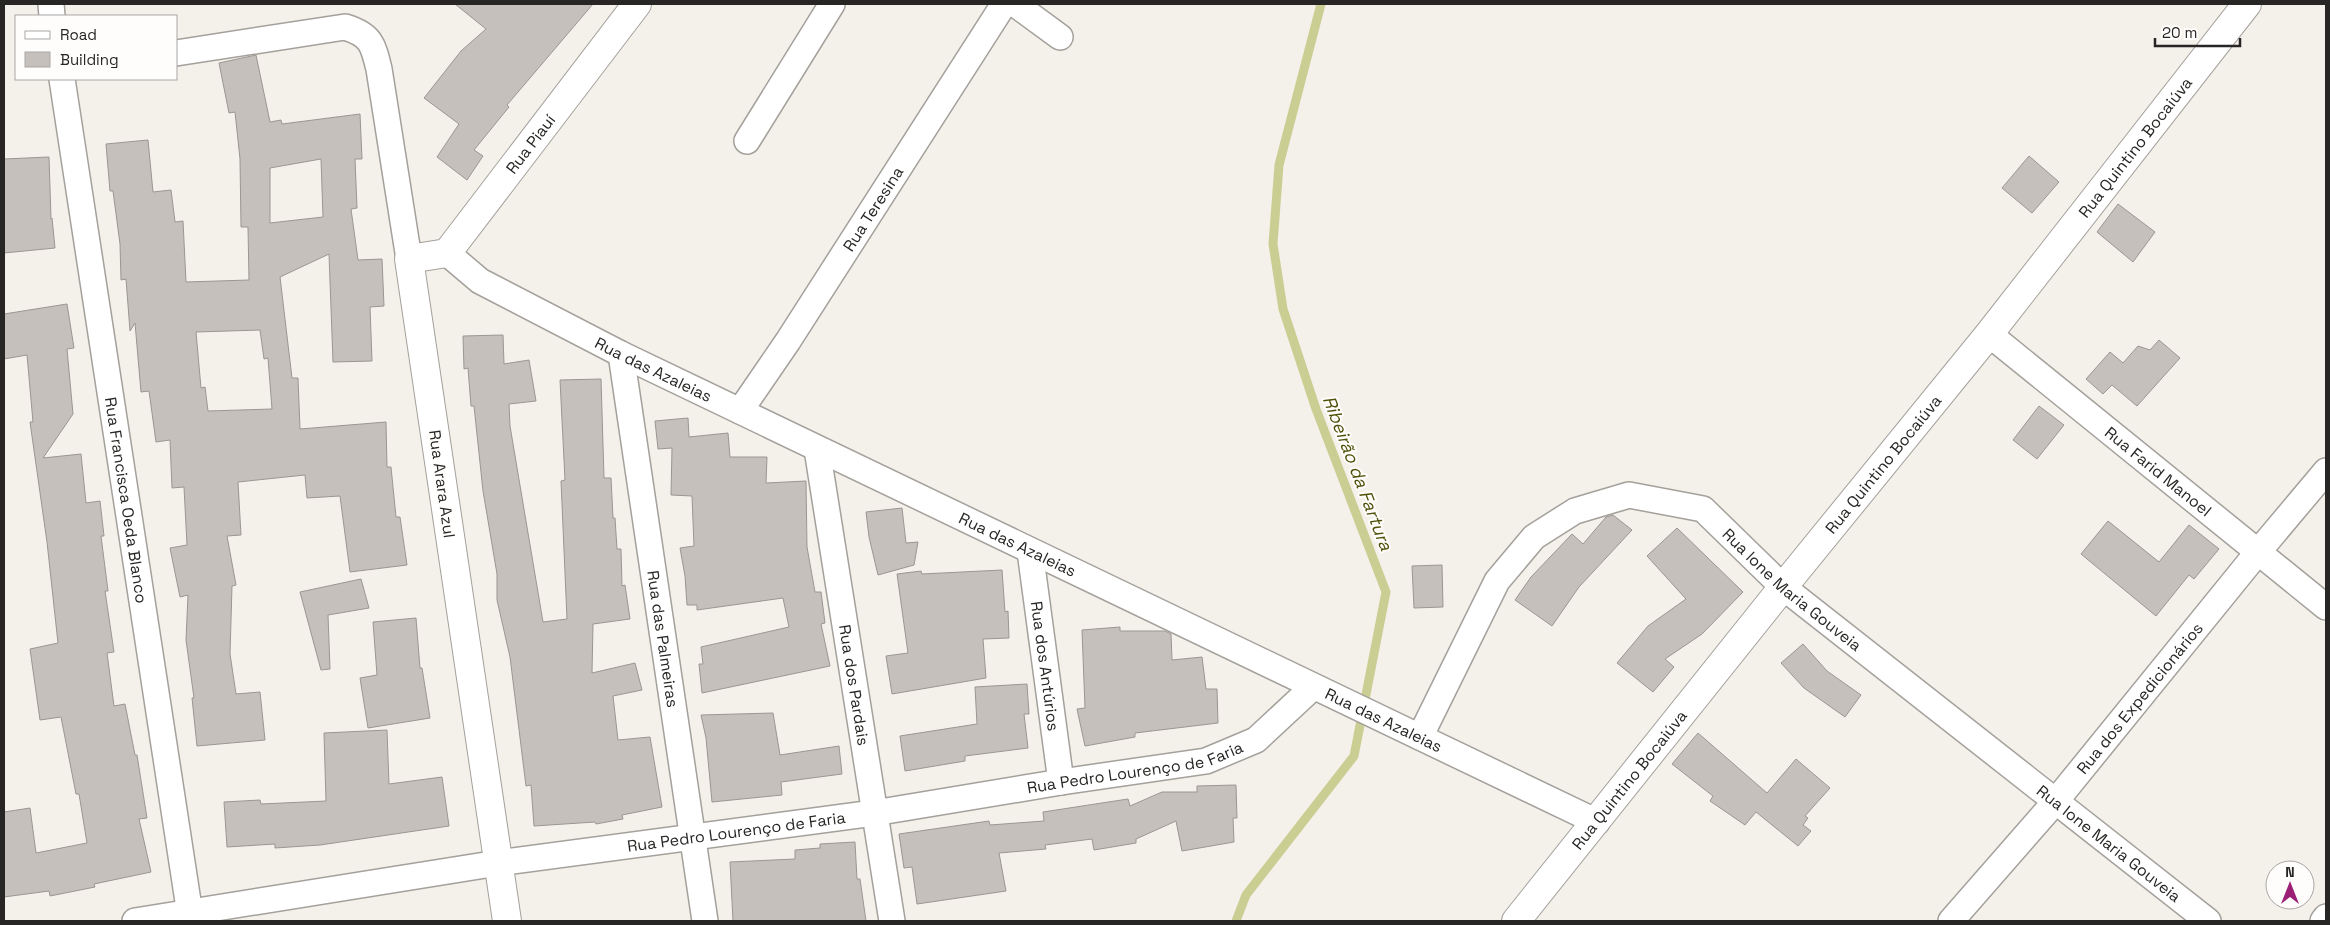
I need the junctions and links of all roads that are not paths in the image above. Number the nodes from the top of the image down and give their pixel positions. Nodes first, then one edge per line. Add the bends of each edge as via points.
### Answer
1 (637, 4) edge
2 (832, 4) edge
3 (1004, 4) edge
4 (1015, 4) edge
5 (2247, 4) edge
6 (1060, 37) dead end
7 (178, 53) edge
8 (62, 80) edge
9 (747, 141) dead end
10 (447, 253) junction
11 (409, 259) junction
12 (1989, 334) junction
13 (621, 354) junction
14 (740, 411) junction
15 (817, 448) junction
16 (2326, 471) edge
17 (1030, 551) junction
18 (2258, 552) junction
19 (1783, 587) junction
20 (2326, 607) edge
21 (1324, 692) junction
22 (1420, 737) junction
23 (1061, 782) junction
24 (2055, 802) junction
25 (874, 813) junction
26 (1597, 822) junction
27 (692, 838) junction
28 (498, 863) junction
29 (190, 917) edge
30 (2326, 918) edge
31 (136, 921) edge
32 (507, 921) edge
33 (705, 921) edge
34 (892, 921) edge
35 (1516, 921) edge
36 (1951, 921) edge
37 (2208, 921) edge
38 (2323, 921) edge

1 - 10 street, Rua Piauí
2 - 9 street
3 - 14 street, Rua Teresina
4 - 6 street
5 - 12 street, Rua Quintino Bocaiúva
7 - 11 street, Rua Arara Azul via 346,27 361,32 374,48
8 - 29 street, Rua Francisca Oeda Blanco
10 - 11 street
10 - 13 street, Rua das Azaleias via 480,281
11 - 28 street, Rua Arara Azul
12 - 18 street, Rua Farid Manoel
12 - 19 street, Rua Quintino Bocaiúva
13 - 14 street, Rua das Azaleias
13 - 27 street, Rua das Palmeiras
14 - 15 street, Rua das Azaleias
15 - 17 street, Rua das Azaleias
15 - 25 street, Rua dos Pardais
16 - 18 street, Rua dos Expedicionários
17 - 21 street, Rua das Azaleias
17 - 23 street, Rua dos Antúrios
18 - 20 street, Rua Farid Manoel
18 - 24 street, Rua dos Expedicionários
19 - 22 street, Rua Ione Maria Gouveia via 1703,509 1629,495 1575,511 1534,537 1497,581
19 - 24 street, Rua Ione Maria Gouveia
19 - 26 street, Rua Quintino Bocaiúva
21 - 22 street, Rua das Azaleias
21 - 23 street, Rua Pedro Lourenço de Faria via 1256,740 1206,762
22 - 26 street, Rua das Azaleias
23 - 25 street, Rua Pedro Lourenço de Faria
24 - 36 street, Rua dos Expedicionários
24 - 37 street, Rua Ione Maria Gouveia
25 - 27 street, Rua Pedro Lourenço de Faria
25 - 34 street, Rua dos Pardais
26 - 35 street, Rua Quintino Bocaiúva
27 - 28 street, Rua Pedro Lourenço de Faria
27 - 33 street, Rua das Palmeiras
28 - 29 street, Rua Pedro Lourenço de Faria
28 - 32 street, Rua Arara Azul
29 - 31 street, Rua Pedro Lourenço de Faria
30 - 38 street

